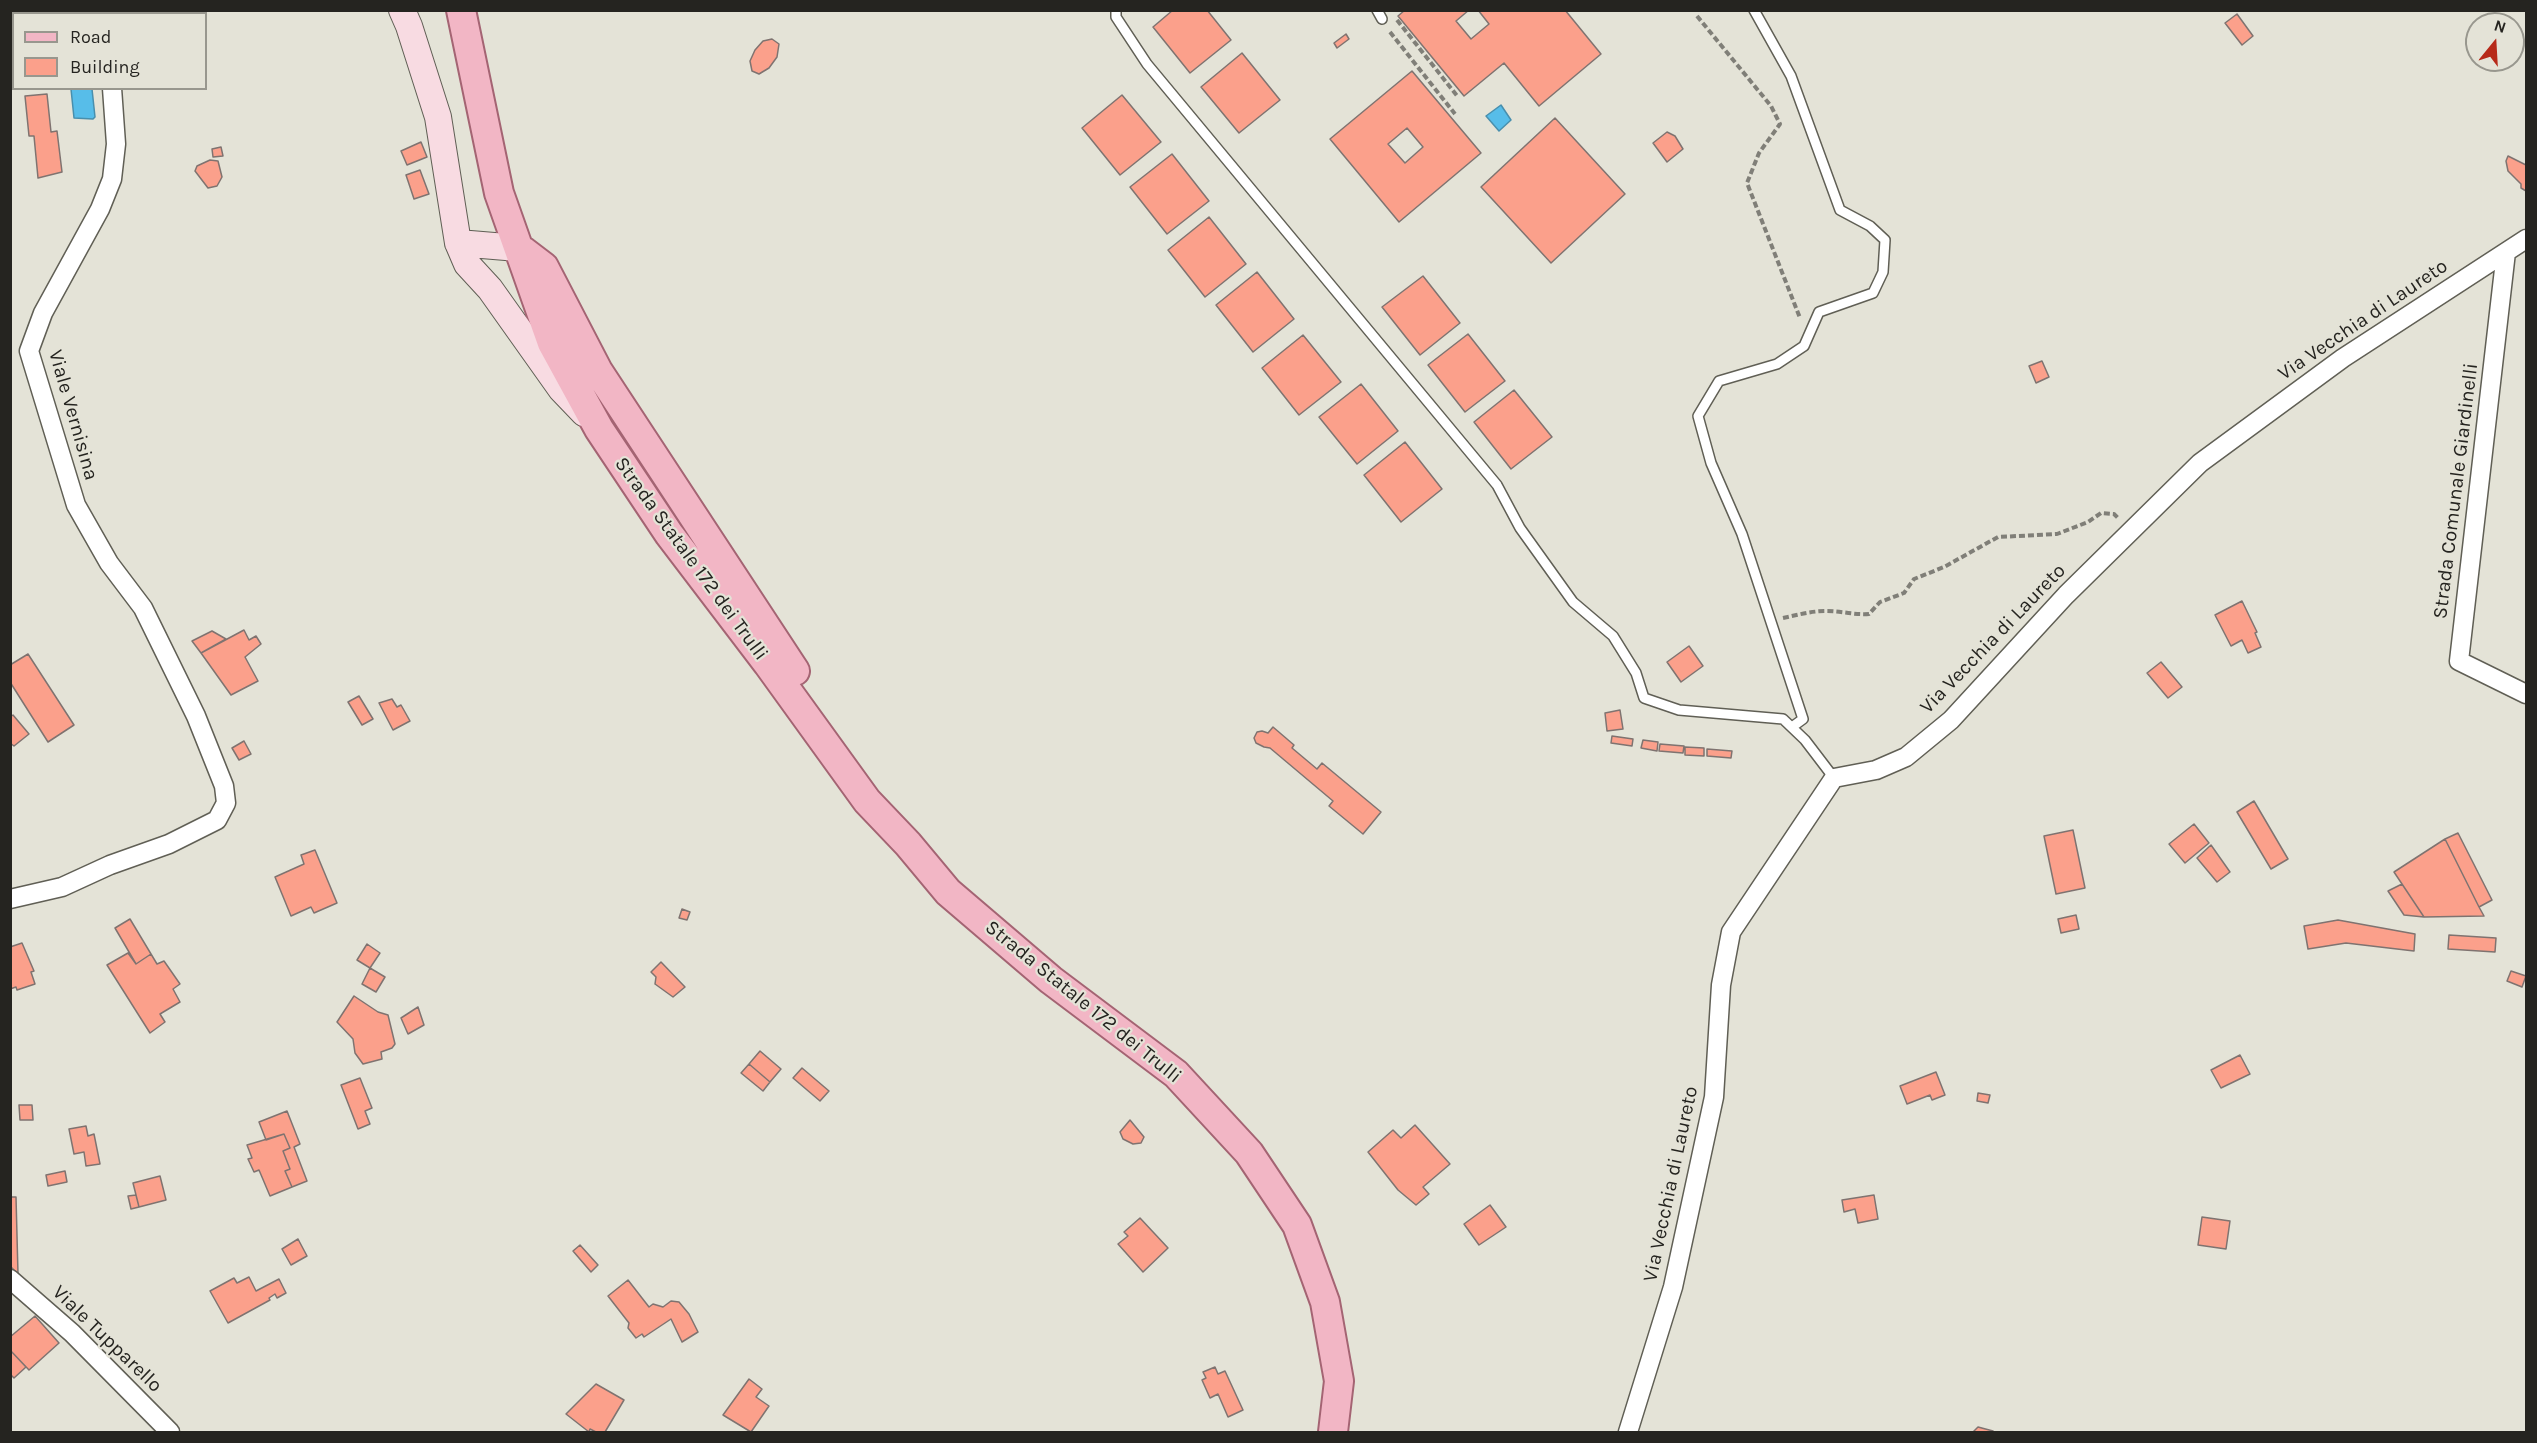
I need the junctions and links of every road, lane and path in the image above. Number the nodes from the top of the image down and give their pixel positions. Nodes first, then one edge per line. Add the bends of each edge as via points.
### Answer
1 (402, 10) edge
2 (461, 10) edge
3 (1116, 10) edge
4 (1754, 10) edge
5 (1379, 14) edge
6 (1697, 16) dead end
7 (1395, 19) dead end
8 (112, 90) edge
9 (1458, 97) dead end
10 (1455, 114) dead end
11 (2526, 239) edge
12 (458, 243) junction
13 (518, 248) junction
14 (2506, 252) junction
15 (529, 281) junction
16 (490, 289) junction
17 (1804, 346) junction
18 (598, 429) junction
19 (2130, 531) junction
20 (1771, 622) junction
21 (2526, 694) edge
22 (1792, 727) junction
23 (1834, 778) junction
24 (908, 844) junction
25 (10, 899) edge
26 (10, 1279) edge
27 (170, 1432) edge
28 (1333, 1432) edge
29 (1628, 1432) edge

1 - 12 street via 438,117
2 - 13 main road, Strada Statale 172 dei Trulli via 496,182
3 - 22 lane via 1116,17 1147,63 1497,485 1520,528 1573,603 1613,636 1636,673 1644,698 1679,710 1783,719
4 - 17 lane via 1791,76 1840,210 1870,226 1885,240 1883,272 1873,293 1819,312
5 - 10 path
6 - 17 path via 1771,106 1780,124 1759,153 1747,183 1799,311
7 - 9 path
8 - 25 street, Viale Vernisina via 116,144 112,179 44,313 29,351 76,505 109,563 143,608 196,716 224,786 226,803 217,820 169,844 62,887
11 - 14 street, Via Vecchia di Laureto
12 - 13 street
12 - 16 street via 467,264
13 - 15 main road, Strada Statale 172 dei Trulli
13 - 24 main road, Strada Statale 172 dei Trulli via 544,267 598,371
14 - 19 street, Via Vecchia di Laureto via 2343,358 2210,456
14 - 21 street, Strada Comunale Giardinelli via 2459,662
15 - 16 street via 507,292
15 - 18 main road, Strada Statale 172 dei Trulli via 552,343
16 - 18 street via 561,389
17 - 20 lane via 1777,364 1719,381 1698,416 1711,463 1742,534
18 - 24 main road, Strada Statale 172 dei Trulli via 669,534 867,801
19 - 20 path via 2114,514 2101,513 2057,534 1998,537 1914,579 1904,593 1880,602 1869,614 1828,611
19 - 23 street, Via Vecchia di Laureto via 2066,594 1951,720 1906,757 1876,770
20 - 22 lane via 1803,719
22 - 23 lane
23 - 29 street, Via Vecchia di Laureto via 1731,932 1721,985 1714,1098 1673,1287
24 - 28 main road, Strada Statale 172 dei Trulli via 957,900 1051,980 1176,1074 1249,1153 1297,1225 1325,1302 1339,1381
26 - 27 street, Viale Tupparello via 72,1333

